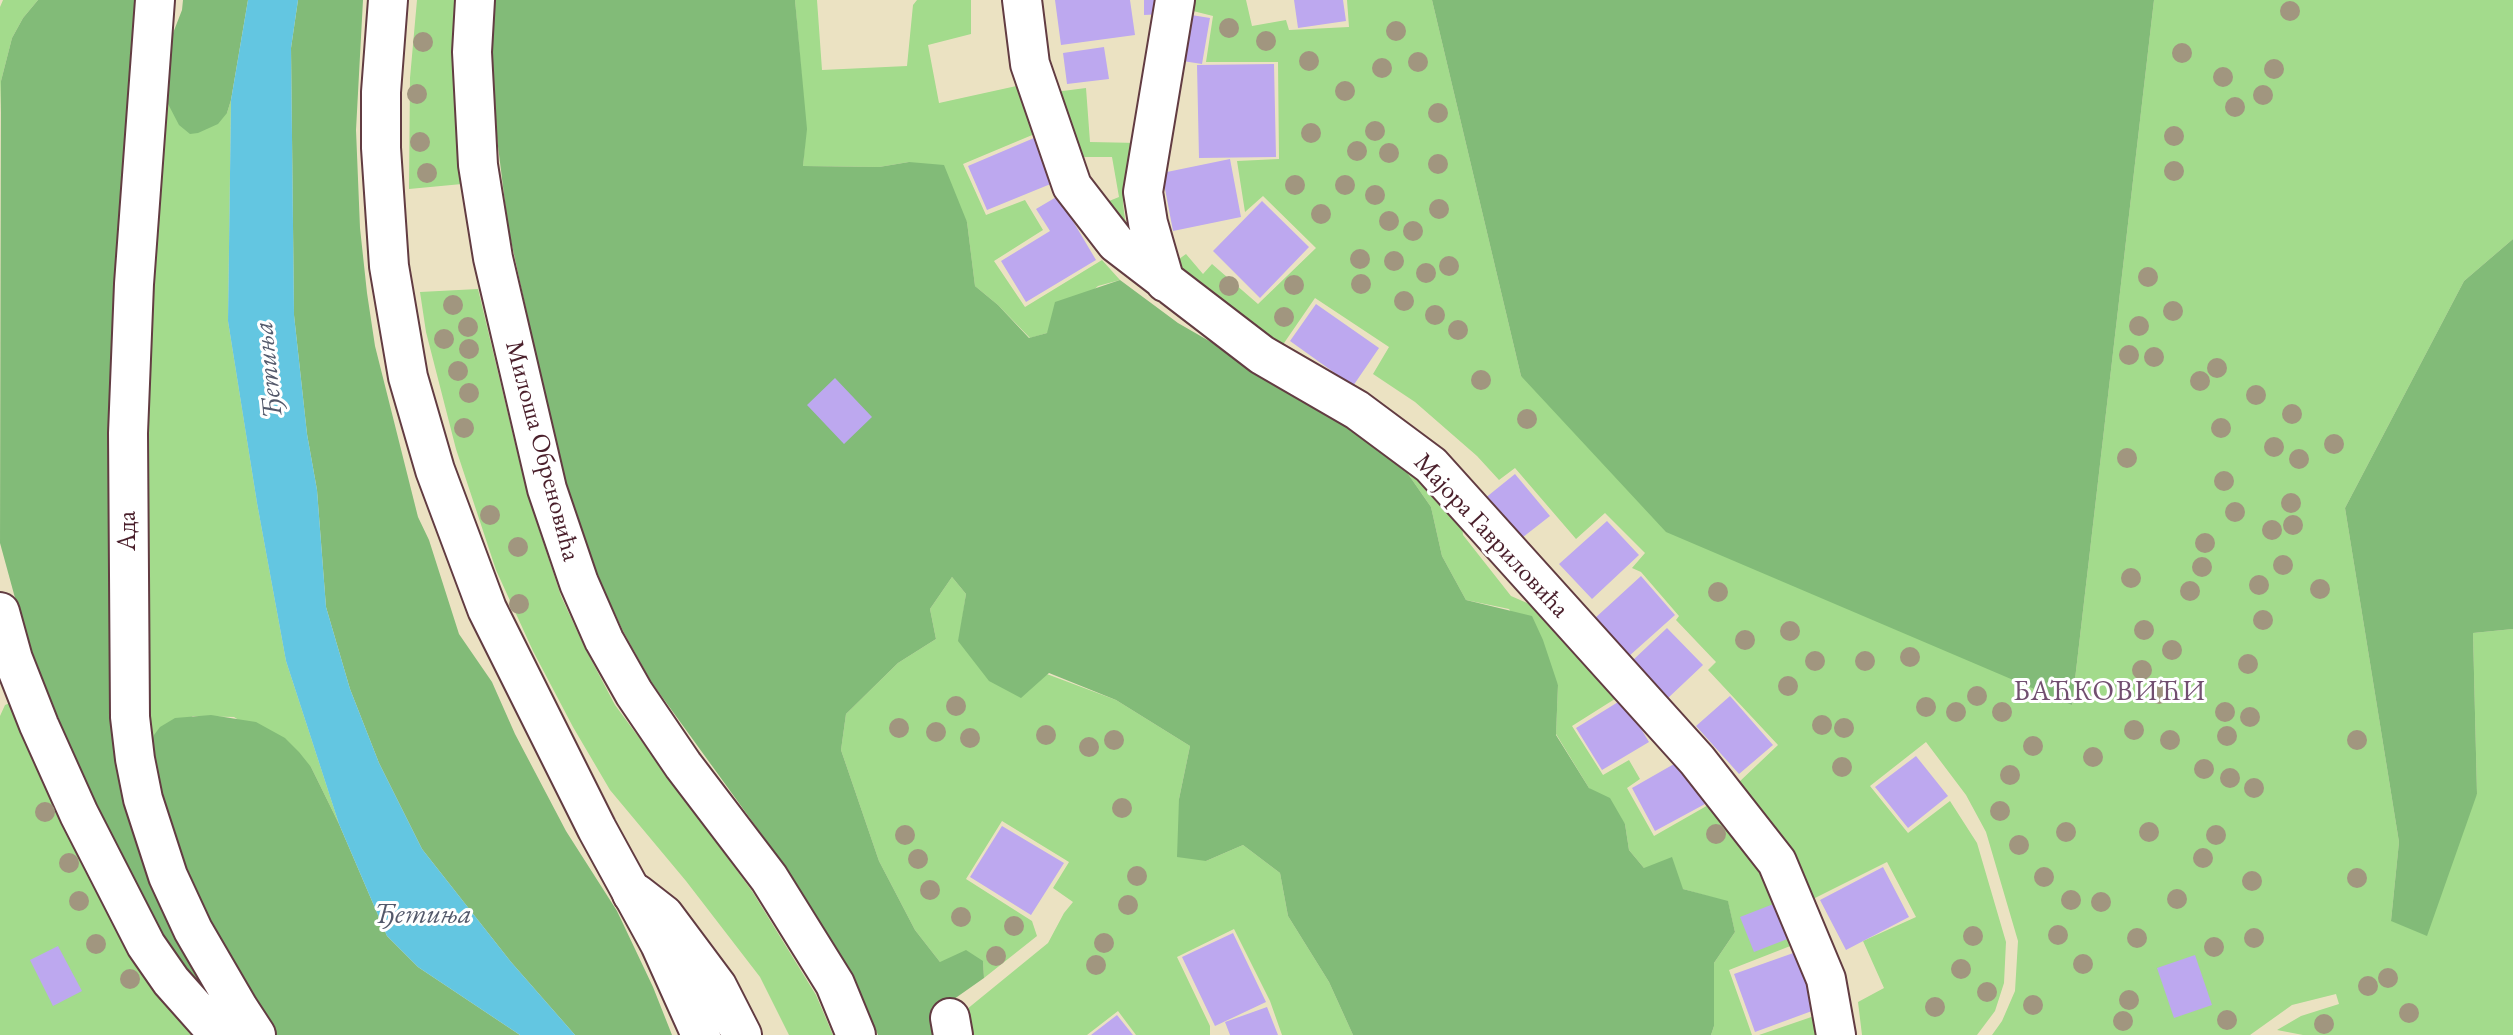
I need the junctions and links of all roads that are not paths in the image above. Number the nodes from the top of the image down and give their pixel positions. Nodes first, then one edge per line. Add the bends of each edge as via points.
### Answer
1 (155, 0) edge
2 (388, 0) edge
3 (475, 0) edge
4 (1022, 0) edge
5 (1175, 0) edge
6 (1166, 282) junction
7 (0, 612) edge
8 (10, 684) edge
9 (632, 894) junction
10 (219, 1035) edge
11 (256, 1035) edge
12 (701, 1035) edge
13 (741, 1035) edge
14 (856, 1035) edge
15 (1836, 1035) edge

1 - 11 street, Ада via 128,433 130,717 143,799 168,876 193,930
2 - 9 street via 381,92 383,187 388,266 408,377 435,470 487,609
3 - 14 street, Милоша Обреновића via 472,52 478,165 492,258 547,489 579,583 634,693 769,878 835,984
4 - 6 street, Мајора Гавриловића via 1030,64 1072,186 1116,243
5 - 6 street via 1143,192
6 - 15 street, Мајора Гавриловића via 1262,355 1357,410 1431,465 1697,760 1777,862 1826,979
7 - 8 street
8 - 10 street via 146,945
9 - 12 street
9 - 13 street via 664,915 717,986

